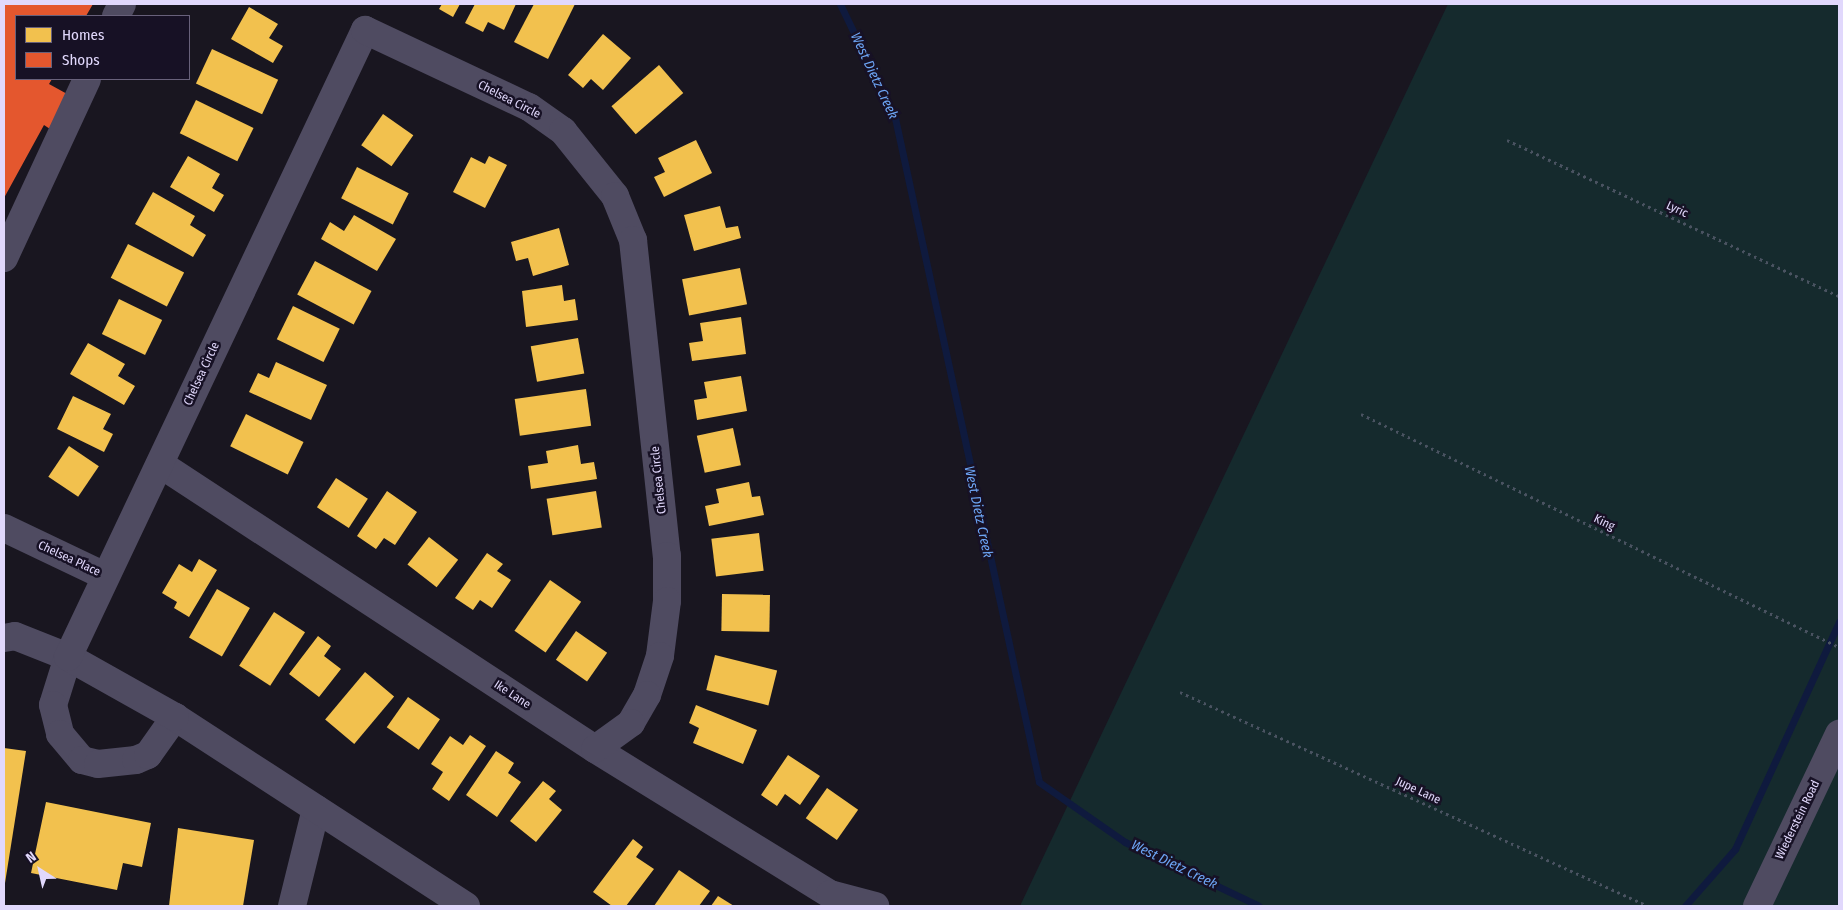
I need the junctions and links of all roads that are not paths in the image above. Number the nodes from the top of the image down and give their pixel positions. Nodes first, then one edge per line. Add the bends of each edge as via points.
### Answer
1 (87, 80) edge
2 (4, 258) edge
3 (160, 464) junction
4 (4, 528) edge
5 (104, 576) junction
6 (4, 638) edge
7 (68, 657) junction
8 (176, 717) junction
9 (1839, 734) edge
10 (596, 749) junction
11 (316, 808) junction
12 (292, 906) edge
13 (466, 906) edge
14 (875, 906) edge
15 (1757, 906) edge

1 - 2 street
3 - 5 street, Chelsea Place
3 - 10 street, Ike Lane
3 - 10 street, Chelsea Circle via 365,30 529,107 563,131 583,153 615,196 633,240 664,537 667,601 660,656 647,695 631,724
4 - 5 street, Chelsea Place
5 - 7 street
6 - 7 street via 16,636
7 - 8 street
7 - 8 street via 53,705 60,734 82,760 98,764 136,760 148,754
8 - 11 street
9 - 15 street, Wiederstein Road
10 - 14 street, Ike Lane via 830,894
11 - 12 street
11 - 13 street

